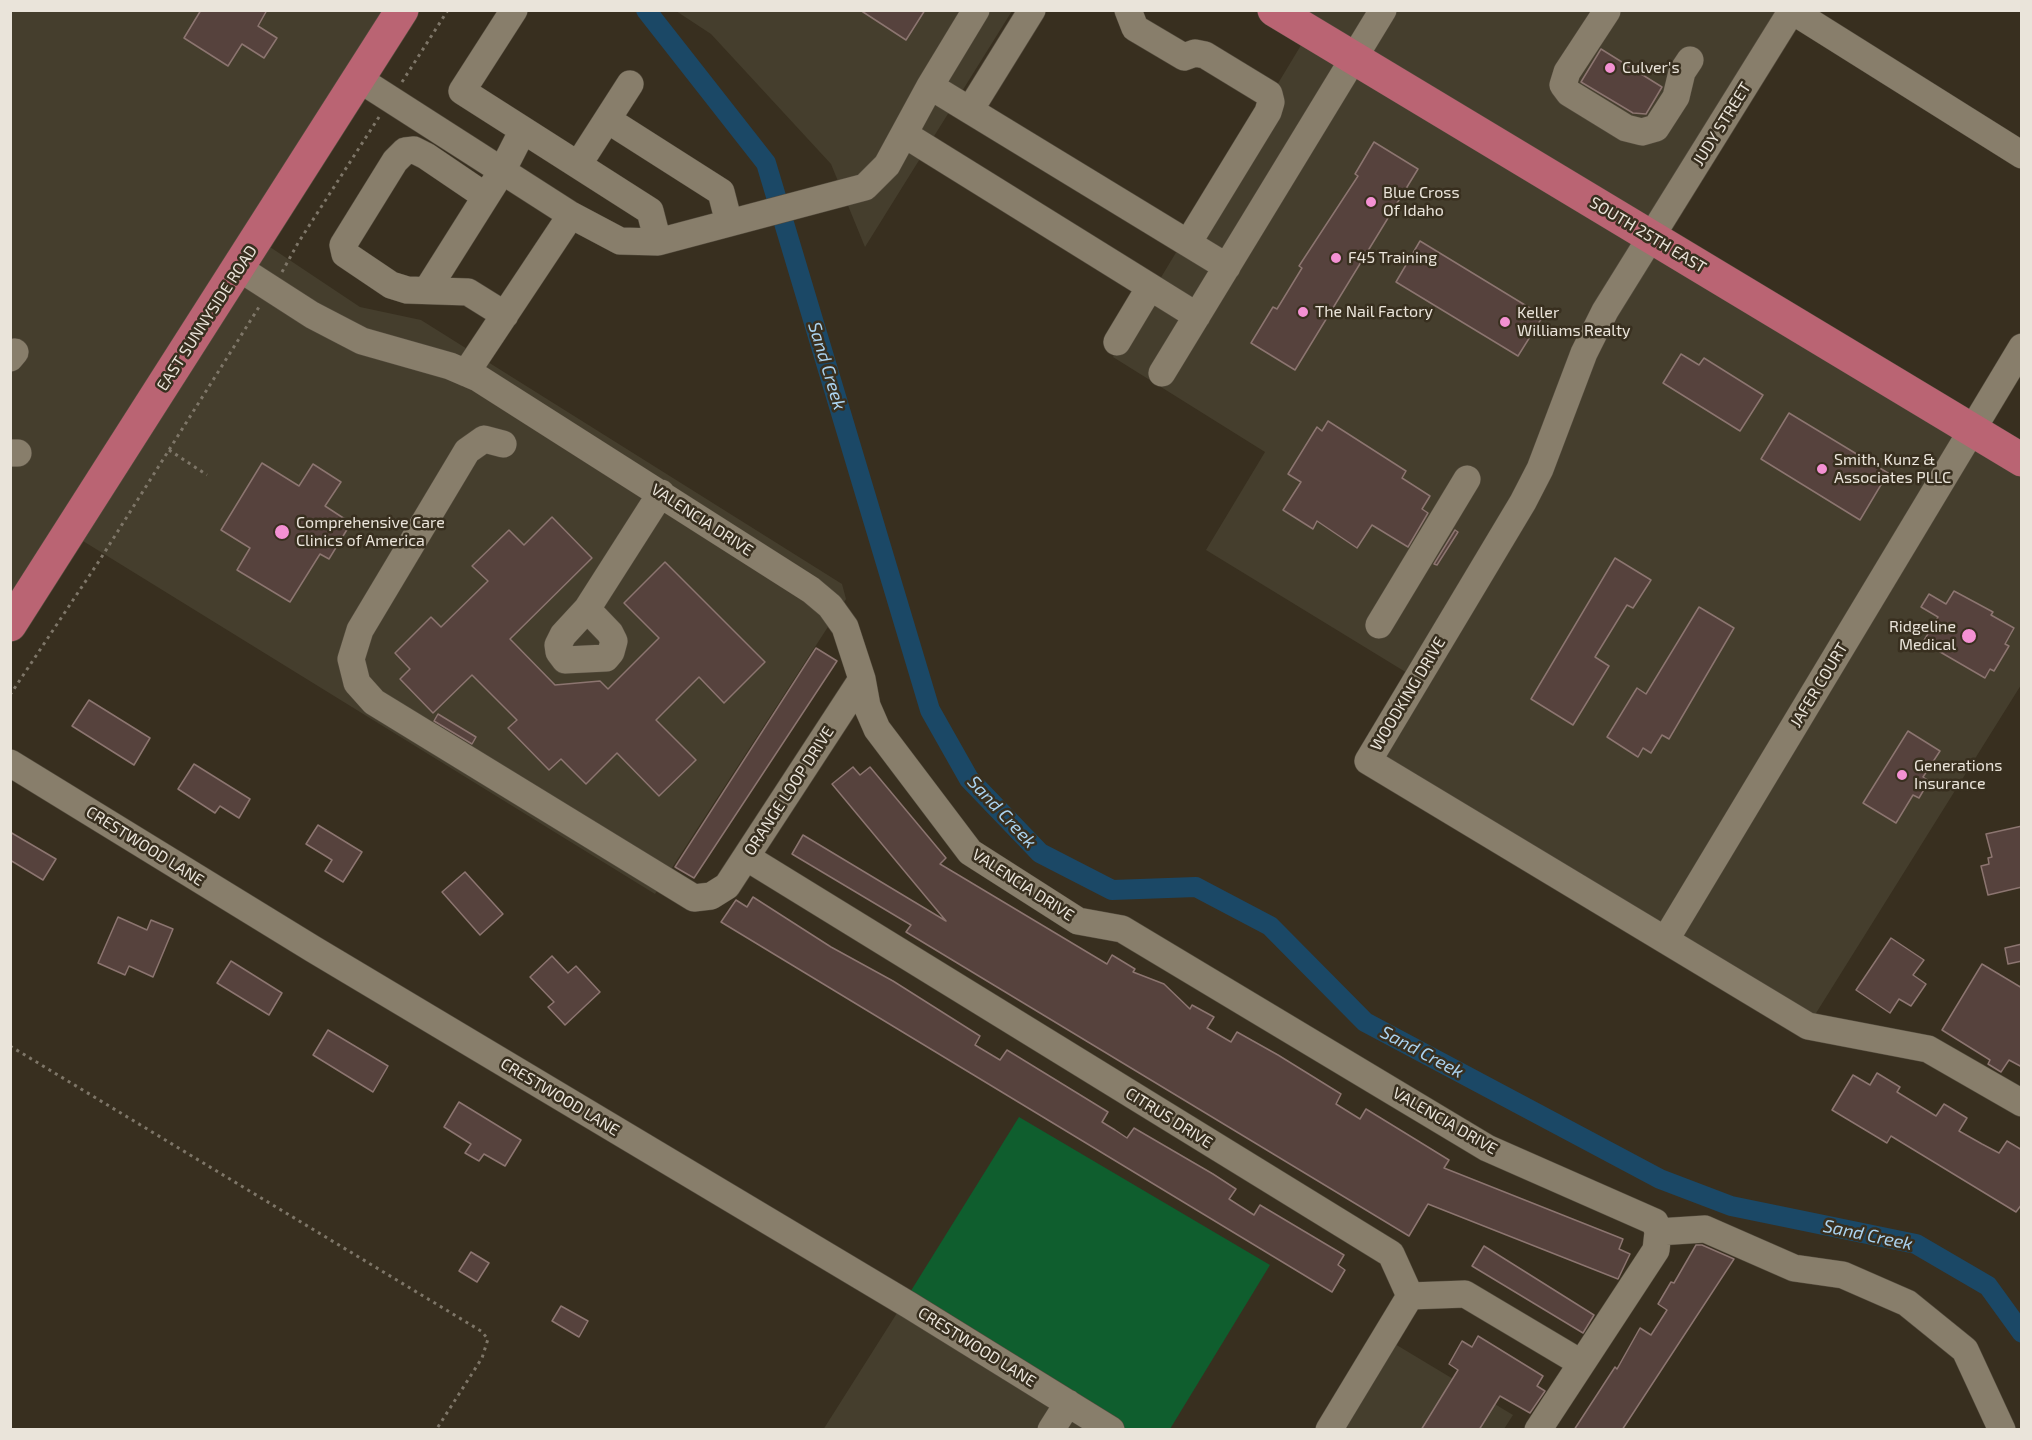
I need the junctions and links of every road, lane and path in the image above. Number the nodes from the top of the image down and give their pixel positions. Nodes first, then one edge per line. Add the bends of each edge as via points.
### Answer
1 (402, 10) edge
2 (448, 10) edge
3 (514, 10) edge
4 (976, 10) edge
5 (1032, 10) edge
6 (1274, 10) edge
7 (1383, 10) edge
8 (1607, 11) edge
9 (1792, 11) edge
10 (1132, 19) edge
11 (1354, 58) junction
12 (1690, 60) dead end
13 (359, 79) junction
14 (630, 84) dead end
15 (930, 86) junction
16 (391, 99) junction
17 (970, 110) junction
18 (608, 120) junction
19 (524, 130) junction
20 (904, 134) junction
21 (2022, 155) edge
22 (578, 165) junction
23 (502, 171) junction
24 (485, 196) junction
25 (571, 215) junction
26 (729, 223) junction
27 (1651, 237) junction
28 (658, 242) junction
29 (1188, 243) junction
30 (292, 256) dead end
31 (1227, 267) junction
32 (239, 268) junction
33 (1150, 286) junction
34 (427, 290) junction
35 (254, 314) dead end
36 (506, 315) junction
37 (1197, 316) junction
38 (1117, 342) dead end
39 (2022, 347) edge
40 (466, 373) junction
41 (1162, 373) dead end
42 (1973, 430) junction
43 (503, 444) dead end
44 (169, 450) junction
45 (2022, 460) edge
46 (207, 475) dead end
47 (1467, 479) dead end
48 (661, 493) junction
49 (587, 609) dead end
50 (10, 625) edge
51 (1379, 625) dead end
52 (862, 679) junction
53 (10, 695) edge
54 (10, 763) edge
55 (746, 857) junction
56 (1666, 939) junction
57 (10, 1046) edge
58 (2022, 1103) edge
59 (1658, 1232) junction
60 (1410, 1296) junction
61 (1581, 1364) junction
62 (1068, 1403) junction
63 (436, 1430) edge
64 (1051, 1430) edge
65 (1111, 1430) edge
66 (1329, 1430) edge
67 (1538, 1430) edge
68 (2002, 1430) edge

1 - 13 main road, EAST SUNNYSIDE ROAD
2 - 16 path
3 - 19 street via 462,91
4 - 15 street
5 - 17 street
6 - 11 main road, SOUTH 25TH EAST
7 - 11 street
8 - 12 street via 1567,72 1563,85 1569,93 1626,128 1642,132 1656,128 1676,97 1682,72
9 - 21 street
9 - 27 street, JUDY STREET
10 - 29 street via 1184,57 1195,52 1205,55 1269,94 1269,112
11 - 27 main road, SOUTH 25TH EAST
11 - 31 street
13 - 16 street
13 - 32 main road, EAST SUNNYSIDE ROAD
14 - 18 street
15 - 17 street
15 - 20 street
16 - 23 street
16 - 30 path
17 - 29 street
18 - 22 street
18 - 26 street via 721,192
19 - 22 street
19 - 23 street
20 - 26 street via 887,165 865,187
20 - 33 street
22 - 28 street via 650,211
23 - 24 street
23 - 25 street
24 - 34 street
24 - 34 street via 426,156 414,150 405,151 345,237 345,254 391,285
25 - 28 street via 620,241
25 - 36 street
26 - 28 street
27 - 42 main road, SOUTH 25TH EAST
27 - 56 street, WOODKING DRIVE via 1584,353 1540,469 1523,502 1368,761
29 - 31 street
31 - 37 street
32 - 40 street, VALENCIA DRIVE via 312,315 362,341
32 - 50 main road, EAST SUNNYSIDE ROAD
33 - 37 street
33 - 38 street
34 - 36 street via 468,292
35 - 44 path
36 - 40 street
37 - 41 street
39 - 42 street, JAFER COURT
40 - 48 street, VALENCIA DRIVE
42 - 45 main road, SOUTH 25TH EAST
42 - 56 street, JAFER COURT
43 - 55 street, ORANGE LOOP DRIVE via 484,439 467,451 360,630 351,659 357,683 374,702 694,898 711,896 727,886
44 - 46 path
44 - 53 path
47 - 51 street
48 - 49 street
48 - 52 street, VALENCIA DRIVE via 830,606 845,627
52 - 55 street, ORANGE LOOP DRIVE
52 - 59 street, VALENCIA DRIVE via 877,729 970,852 1078,921 1122,929 1487,1148 1655,1222
54 - 62 street, CRESTWOOD LANE via 323,956
55 - 60 street, CITRUS DRIVE via 1391,1254
56 - 58 street, WOODKING DRIVE via 1808,1026 1929,1049
57 - 63 path via 481,1331 488,1339 482,1358
59 - 61 street via 1656,1250
59 - 68 street via 1705,1229 1794,1268 1843,1275 1907,1303 1965,1350
60 - 61 street via 1465,1294
60 - 66 street
61 - 67 street
62 - 64 street
62 - 65 street, CRESTWOOD LANE

